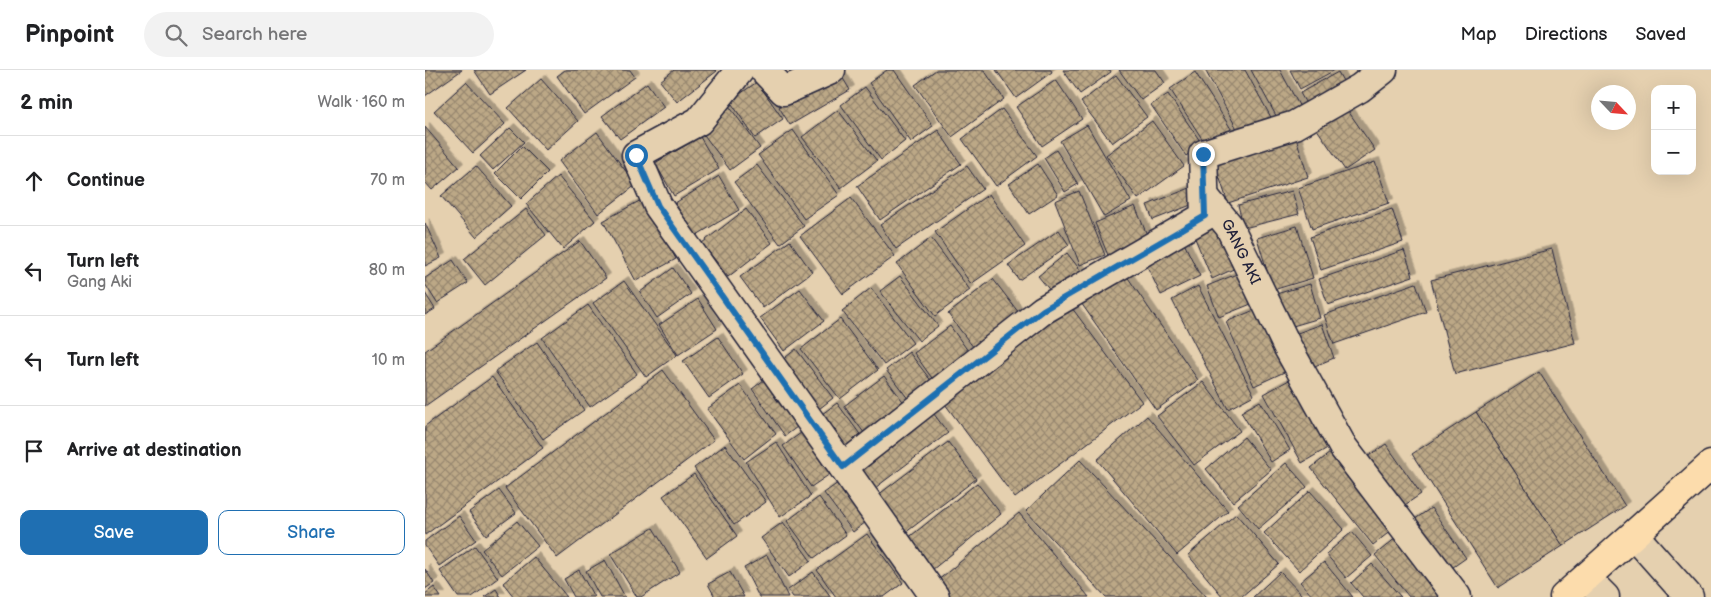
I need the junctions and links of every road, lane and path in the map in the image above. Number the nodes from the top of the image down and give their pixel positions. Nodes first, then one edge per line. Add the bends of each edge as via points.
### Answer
1 (740, 70) edge
2 (763, 70) edge
3 (831, 70) edge
4 (1383, 70) edge
5 (1205, 197) junction
6 (1711, 465) edge
7 (843, 467) junction
8 (1634, 535) junction
9 (1586, 578) junction
10 (1711, 590) edge
11 (935, 597) edge
12 (1457, 597) edge
13 (1565, 597) edge
14 (1605, 597) edge
15 (1689, 597) edge
16 (1703, 597) edge

1 - 7 street via 699,121 636,155 658,206
2 - 3 street via 784,91
4 - 5 street via 1360,88 1295,125 1203,154
5 - 7 street, GANG AKI via 1205,216 1043,310
5 - 12 street, GANG AKI via 1229,226 1287,346 1343,447
6 - 8 main road
7 - 11 street
8 - 9 main road
8 - 15 street
9 - 13 main road
9 - 14 street
10 - 16 street

